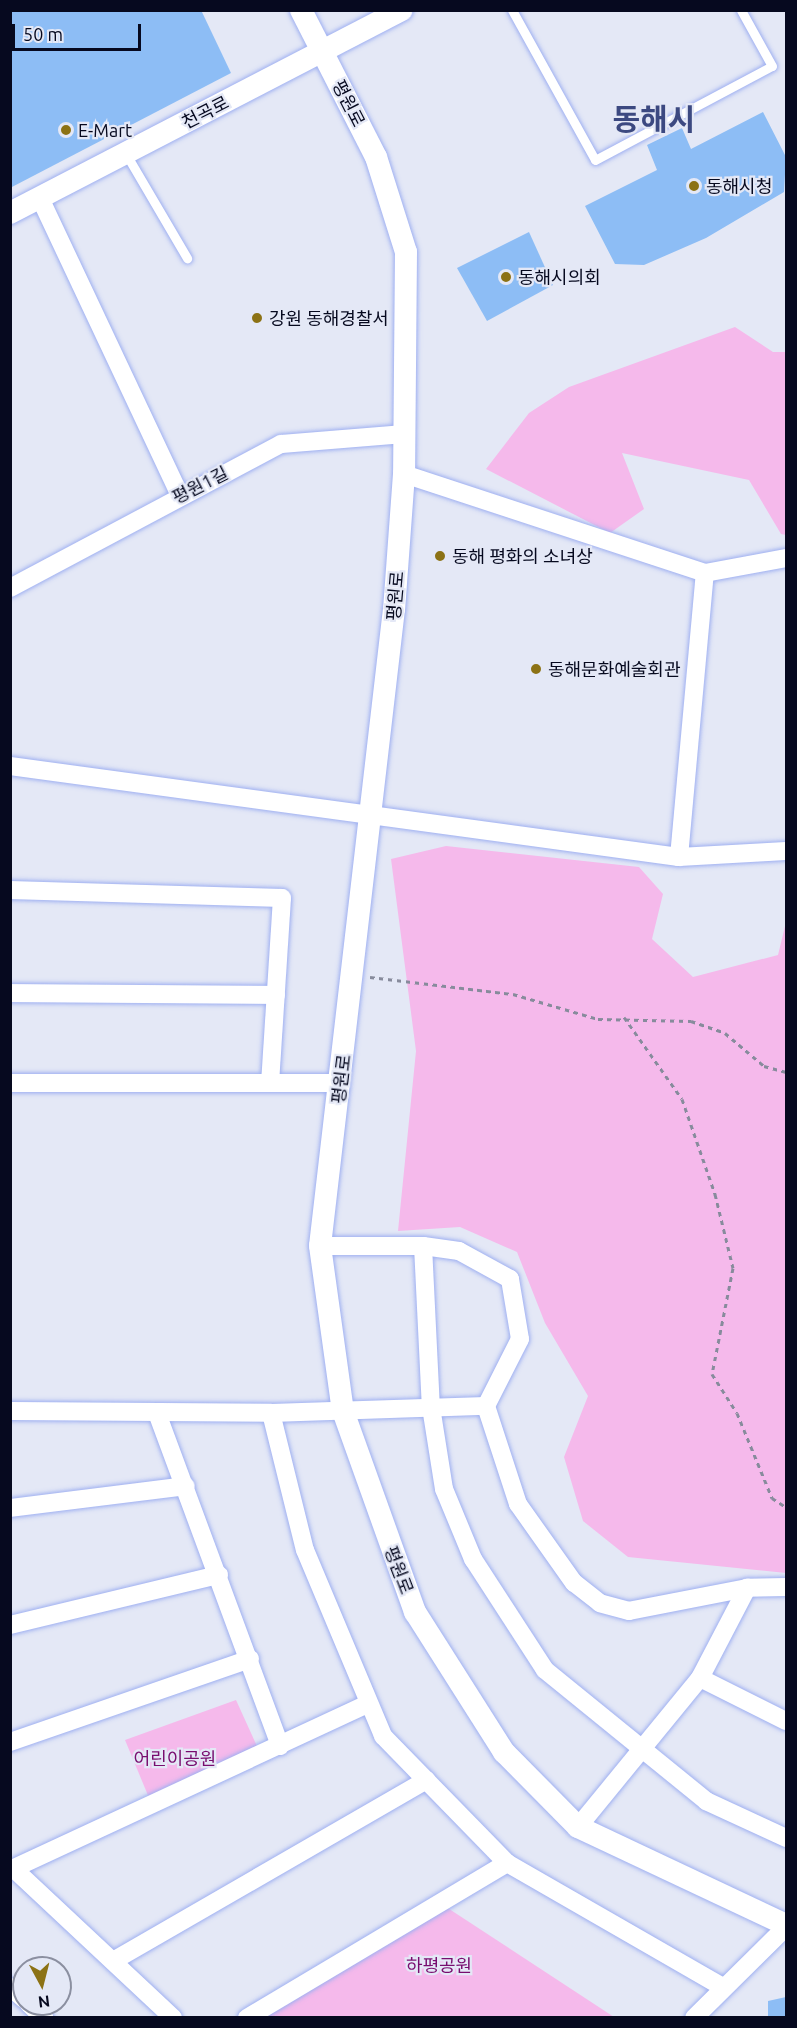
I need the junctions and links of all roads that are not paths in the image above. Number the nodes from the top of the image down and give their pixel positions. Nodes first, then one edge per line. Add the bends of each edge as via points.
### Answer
1 (301, 10) edge
2 (400, 10) edge
3 (512, 10) edge
4 (741, 10) edge
5 (321, 50) junction
6 (125, 153) junction
7 (40, 198) junction
8 (10, 213) edge
9 (187, 258) dead end
10 (405, 434) junction
11 (404, 474) junction
12 (180, 496) junction
13 (786, 558) edge
14 (705, 573) junction
15 (10, 588) edge
16 (10, 766) edge
17 (371, 818) junction
18 (786, 851) edge
19 (679, 857) junction
20 (10, 890) edge
21 (10, 993) edge
22 (276, 995) junction
23 (10, 1083) edge
24 (270, 1083) junction
25 (341, 1083) junction
26 (320, 1246) junction
27 (423, 1246) junction
28 (486, 1406) junction
29 (431, 1407) junction
30 (10, 1411) edge
31 (343, 1411) junction
32 (157, 1413) junction
33 (271, 1413) junction
34 (186, 1486) junction
35 (10, 1508) edge
36 (219, 1575) junction
37 (786, 1587) edge
38 (747, 1588) junction
39 (10, 1624) edge
40 (250, 1659) junction
41 (700, 1678) junction
42 (366, 1705) junction
43 (786, 1721) edge
44 (10, 1742) edge
45 (280, 1746) junction
46 (642, 1752) junction
47 (426, 1780) junction
48 (578, 1827) junction
49 (786, 1838) edge
50 (507, 1863) junction
51 (12, 1869) edge
52 (786, 1926) edge
53 (112, 1961) junction
54 (724, 1988) junction
55 (172, 2018) edge
56 (247, 2018) edge
57 (694, 2018) edge

1 - 5 street, 평원로
2 - 5 street, 천곡로
3 - 4 lane via 595,160 772,66
5 - 6 street, 천곡로
5 - 10 street, 평원로 via 376,157 406,252
6 - 7 street, 천곡로
6 - 9 lane
7 - 8 street, 천곡로
7 - 12 street
10 - 11 street, 평원로
10 - 12 street, 평원1길 via 281,444
11 - 14 street
11 - 17 street, 평원로
12 - 15 street, 평원1길
13 - 14 street
14 - 19 street
16 - 17 street
17 - 19 street
17 - 25 street, 평원로
18 - 19 street
20 - 22 street via 282,897
21 - 22 street
22 - 24 street
23 - 24 street
24 - 25 street
25 - 26 street, 평원로
26 - 27 street
26 - 31 street, 평원로
27 - 28 street via 459,1251 510,1279 520,1339
27 - 29 street
28 - 29 street
28 - 38 street via 518,1504 574,1582 600,1603 629,1611
29 - 31 street
29 - 46 street via 444,1489 472,1559 545,1670
30 - 32 street
31 - 33 street
31 - 48 street, 평원로 via 415,1612 504,1752
32 - 33 street
32 - 34 street
33 - 42 street via 305,1550
34 - 35 street
34 - 36 street
36 - 39 street
36 - 40 street
37 - 38 street
38 - 41 street
40 - 44 street
40 - 45 street
41 - 43 street
41 - 46 street
42 - 45 street
42 - 47 street via 383,1736
45 - 51 street
46 - 48 street
46 - 49 street via 706,1801
47 - 50 street
47 - 53 street
48 - 52 street, 평원로
50 - 54 street
50 - 56 street
51 - 53 street
52 - 54 street
53 - 55 street
54 - 57 street

